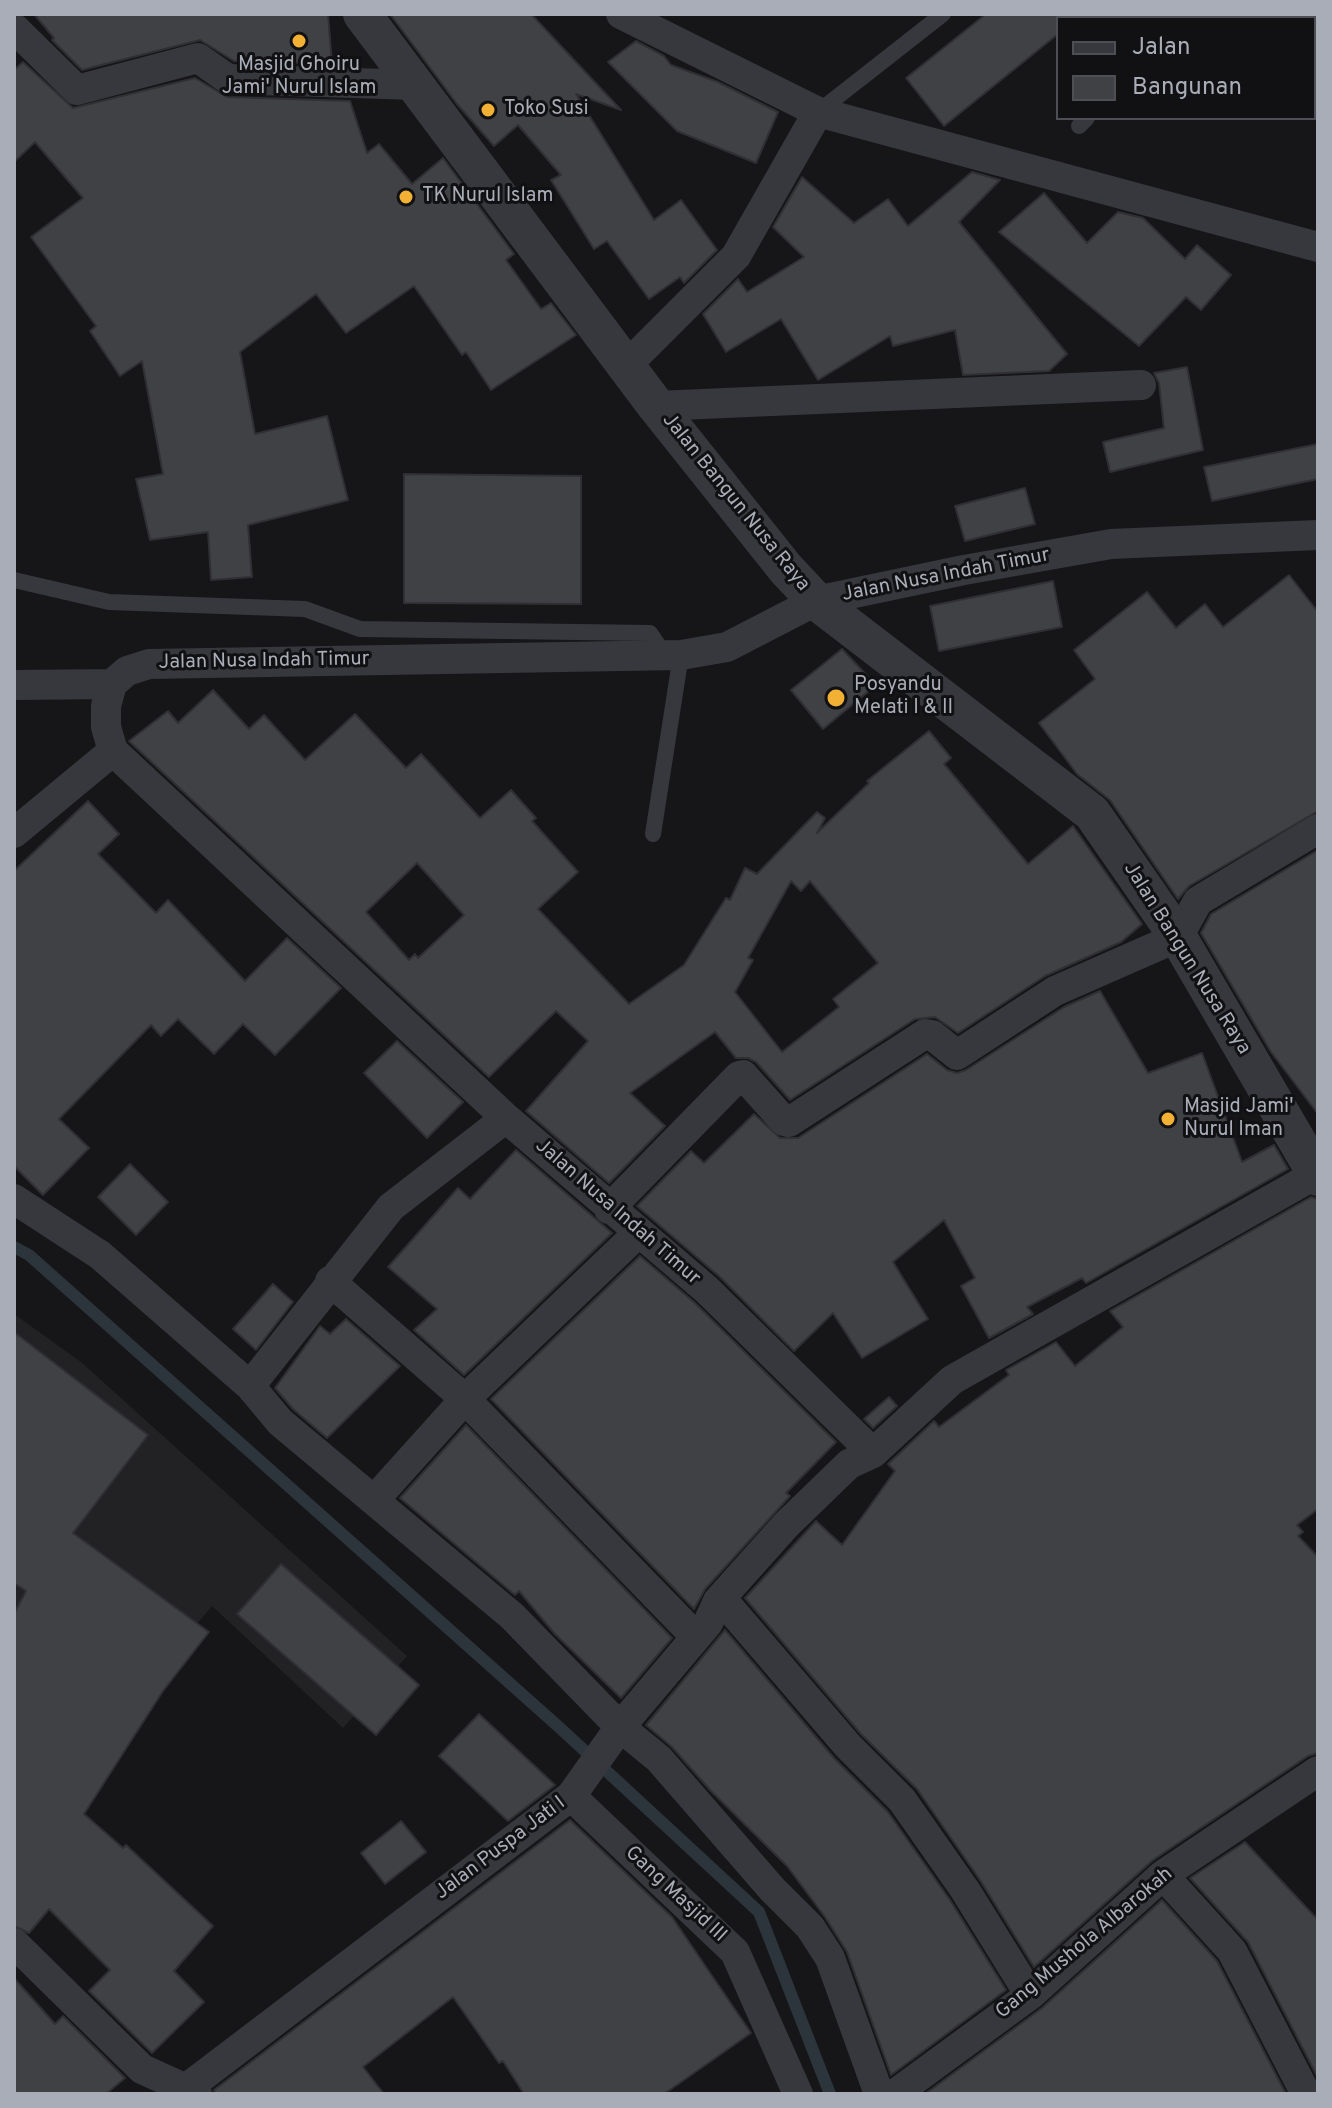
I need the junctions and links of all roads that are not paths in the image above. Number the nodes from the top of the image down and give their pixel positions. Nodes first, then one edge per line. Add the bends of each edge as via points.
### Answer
1 (362, 14) edge
2 (621, 14) edge
3 (943, 14) edge
4 (17, 43) edge
5 (416, 85) junction
6 (818, 112) junction
7 (1318, 247) edge
8 (626, 366) junction
9 (1141, 385) dead end
10 (656, 406) junction
11 (1318, 535) edge
12 (14, 580) edge
13 (816, 601) junction
14 (673, 655) junction
15 (112, 684) junction
16 (14, 685) edge
17 (113, 751) junction
18 (1318, 829) edge
19 (14, 833) edge
20 (653, 834) dead end
21 (1178, 937) junction
22 (506, 1118) junction
23 (1317, 1175) edge
24 (14, 1199) edge
25 (609, 1209) junction
26 (637, 1234) junction
27 (330, 1281) junction
28 (250, 1386) junction
29 (465, 1399) junction
30 (873, 1453) junction
31 (375, 1499) junction
32 (721, 1598) junction
33 (696, 1637) junction
34 (616, 1732) junction
35 (1318, 1771) edge
36 (576, 1788) junction
37 (1163, 1875) junction
38 (14, 1943) edge
39 (1030, 1995) junction
40 (188, 2092) edge
41 (798, 2094) edge
42 (879, 2094) edge
43 (895, 2094) edge
44 (1306, 2094) edge

1 - 5 street, Jalan Bangun Nusa Raya
2 - 6 street
3 - 6 lane
4 - 5 street via 77,90 198,58 228,79
5 - 8 street, Jalan Bangun Nusa Raya
6 - 7 street
6 - 8 street via 736,256
8 - 10 street, Jalan Bangun Nusa Raya
9 - 10 street
10 - 13 street, Jalan Bangun Nusa Raya
11 - 13 street, Jalan Nusa Indah Timur via 1111,544
12 - 14 lane via 109,602 305,609 360,629 650,633
13 - 14 street, Jalan Nusa Indah Timur via 727,647
13 - 21 street, Jalan Bangun Nusa Raya via 1092,813
14 - 15 street, Jalan Nusa Indah Timur via 149,664 127,671
14 - 20 lane
15 - 16 street
15 - 17 street via 106,727
17 - 19 street
17 - 22 street, Jalan Nusa Indah Timur
18 - 21 street via 1198,901
21 - 23 street, Jalan Bangun Nusa Raya
21 - 25 street via 1055,991 957,1055 925,1034 789,1122 739,1076
22 - 25 street, Jalan Nusa Indah Timur
22 - 27 street via 391,1207
23 - 30 street, Jalan Puspa Jati I via 952,1380
24 - 28 street via 100,1255
25 - 26 street, Jalan Nusa Indah Timur
26 - 29 street
26 - 30 street, Jalan Nusa Indah Timur via 707,1290
27 - 28 street
27 - 29 street
28 - 31 street via 280,1422
29 - 31 street
29 - 33 street
30 - 32 street, Jalan Puspa Jati I via 849,1464
31 - 34 street via 512,1616
32 - 33 street, Jalan Puspa Jati I
32 - 39 street via 848,1746 902,1800
33 - 34 street, Jalan Puspa Jati I
34 - 36 street, Jalan Puspa Jati I
34 - 42 street via 659,1759 810,1927 830,1958
35 - 37 street, Gang Mushola Albarokah
36 - 40 street, Jalan Puspa Jati I
36 - 41 street, Gang Masjid III via 735,1952
37 - 39 street, Gang Mushola Albarokah
37 - 44 street via 1232,1951
38 - 40 street via 142,2069
39 - 43 street, Gang Mushola Albarokah

